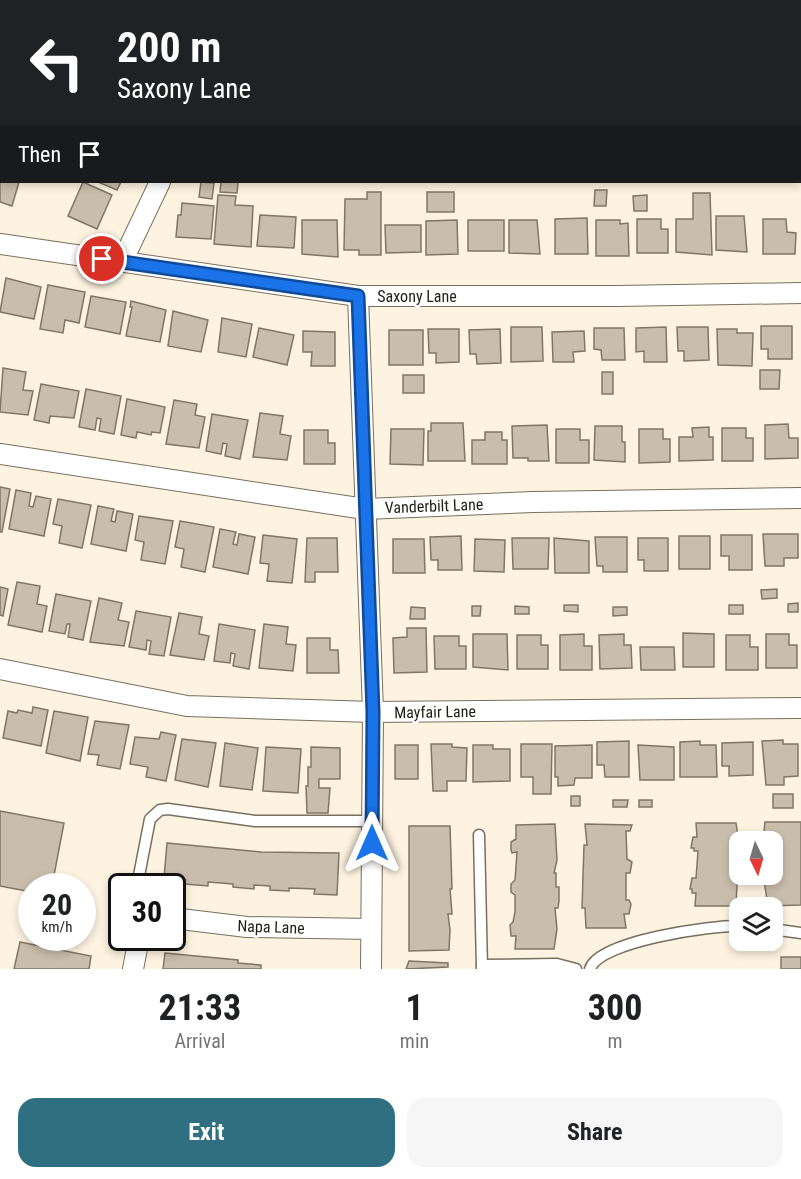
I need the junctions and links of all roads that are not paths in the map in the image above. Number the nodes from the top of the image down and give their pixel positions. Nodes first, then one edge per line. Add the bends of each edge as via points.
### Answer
1 (160, 183) edge
2 (0, 244) edge
3 (122, 262) junction
4 (801, 292) edge
5 (358, 296) junction
6 (0, 454) edge
7 (801, 498) edge
8 (365, 509) junction
9 (0, 669) edge
10 (801, 708) edge
11 (373, 712) junction
12 (372, 821) junction
13 (479, 835) dead end
14 (140, 873) edge
15 (186, 920) edge
16 (729, 927) edge
17 (371, 929) junction
18 (783, 931) edge
19 (801, 933) edge
20 (137, 951) edge
21 (482, 967) edge
22 (133, 969) edge
23 (370, 969) edge
24 (576, 969) edge
25 (590, 969) edge

1 - 3 street
2 - 3 street, Saxony Lane
3 - 5 street, Saxony Lane
4 - 5 street, Saxony Lane
5 - 8 street
6 - 8 street, Vanderbilt Lane
7 - 8 street, Vanderbilt Lane
8 - 11 street
9 - 11 street, Mayfair Lane via 187,706
10 - 11 street, Mayfair Lane
11 - 12 street
12 - 14 lane via 255,821 160,810 150,819
12 - 17 street
13 - 21 lane
15 - 17 street, Napa Lane via 247,927
16 - 25 lane via 680,931 636,942 600,956
17 - 23 street
18 - 19 lane
20 - 22 street
21 - 24 lane via 557,964

